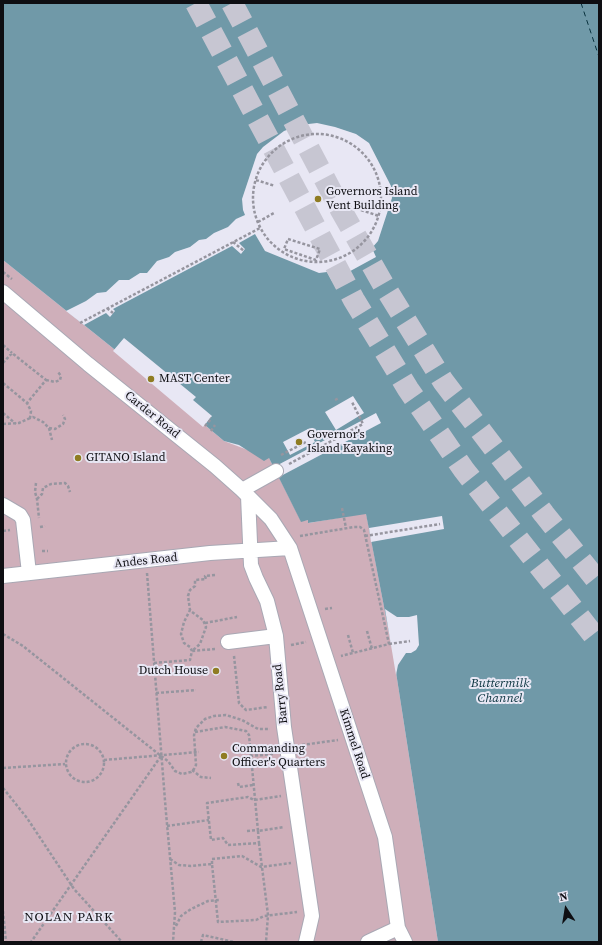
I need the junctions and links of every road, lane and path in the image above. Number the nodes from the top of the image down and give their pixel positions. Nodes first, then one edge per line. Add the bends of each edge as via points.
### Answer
1 (256, 180) junction
2 (275, 186) dead end
3 (361, 210) dead end
4 (274, 213) dead end
5 (379, 216) junction
6 (258, 222) junction
7 (261, 228) junction
8 (233, 242) junction
9 (283, 250) junction
10 (244, 251) dead end
11 (3, 292) edge
12 (107, 308) junction
13 (113, 313) dead end
14 (80, 322) dead end
15 (3, 345) edge
16 (12, 353) junction
17 (3, 363) edge
18 (58, 372) dead end
19 (46, 380) junction
20 (3, 383) edge
21 (339, 398) dead end
22 (335, 400) dead end
23 (352, 402) dead end
24 (27, 403) junction
25 (3, 413) edge
26 (63, 415) dead end
27 (30, 418) junction
28 (210, 418) dead end
29 (3, 424) edge
30 (16, 424) junction
31 (215, 425) dead end
32 (205, 426) dead end
33 (49, 428) junction
34 (211, 431) dead end
35 (52, 440) dead end
36 (306, 442) dead end
37 (280, 455) dead end
38 (276, 471) joint
39 (36, 483) dead end
40 (70, 492) dead end
41 (245, 493) junction
42 (37, 498) junction
43 (3, 506) edge
44 (342, 508) dead end
45 (440, 524) dead end
46 (46, 526) dead end
47 (40, 527) junction
48 (346, 528) junction
49 (40, 533) dead end
50 (366, 536) junction
51 (287, 544) junction
52 (41, 545) dead end
53 (42, 551) junction
54 (48, 551) dead end
55 (250, 552) junction
56 (42, 556) dead end
57 (146, 561) junction
58 (214, 567) dead end
59 (29, 573) junction
60 (3, 576) edge
61 (332, 608) dead end
62 (328, 609) dead end
63 (190, 610) junction
64 (237, 617) dead end
65 (205, 623) junction
66 (367, 631) dead end
67 (3, 634) edge
68 (348, 635) dead end
69 (276, 636) junction
70 (410, 641) dead end
71 (389, 644) junction
72 (224, 645) joint
73 (372, 649) junction
74 (192, 651) junction
75 (353, 653) junction
76 (234, 655) dead end
77 (327, 661) junction
78 (154, 663) junction
79 (196, 690) dead end
80 (156, 693) junction
81 (282, 705) junction
82 (284, 727) junction
83 (195, 732) junction
84 (334, 741) dead end
85 (309, 744) dead end
86 (199, 752) dead end
87 (288, 752) junction
88 (195, 753) junction
89 (161, 756) junction
90 (250, 756) junction
91 (104, 760) junction
92 (65, 764) junction
93 (3, 768) edge
94 (192, 770) junction
95 (212, 778) dead end
96 (238, 783) dead end
97 (253, 785) junction
98 (3, 788) edge
99 (294, 795) junction
100 (254, 800) junction
101 (209, 820) junction
102 (299, 825) junction
103 (167, 826) junction
104 (258, 830) junction
105 (247, 831) dead end
106 (259, 843) junction
107 (170, 859) junction
108 (304, 861) junction
109 (212, 864) junction
110 (262, 867) junction
111 (72, 885) junction
112 (216, 900) junction
113 (220, 900) dead end
114 (311, 910) junction
115 (3, 911) edge
116 (268, 916) junction
117 (3, 917) edge
118 (175, 928) junction
119 (398, 928) junction
120 (6, 942) edge
121 (31, 942) edge
122 (122, 942) edge
123 (174, 942) edge
124 (201, 942) edge
125 (234, 942) edge
126 (266, 942) edge
127 (306, 942) edge
128 (368, 942) edge
129 (405, 942) edge

1 - 2 path
1 - 5 path via 266,160 287,142 309,135 336,137 357,147 372,164 380,186
1 - 6 path via 253,203
3 - 5 path
4 - 6 path
5 - 9 path via 364,242 354,251 337,259 324,262 310,261 296,258
6 - 7 path
7 - 8 path
7 - 9 path via 270,240
8 - 10 path
8 - 12 path
9 - 9 path via 288,238 320,249 316,260
11 - 41 street, Carder Road
12 - 13 path
12 - 14 path
15 - 16 path
16 - 17 path
16 - 19 path
18 - 19 path via 60,380
19 - 24 path
20 - 24 path
21 - 22 path
23 - 38 path via 363,424
24 - 27 path via 31,411
25 - 30 path
26 - 33 path via 65,419 62,424 54,429
27 - 30 path
27 - 33 path via 40,420
28 - 32 path
29 - 30 path
31 - 34 path
33 - 35 path
36 - 37 path
38 - 41 street
39 - 42 path
40 - 42 path via 67,484 56,482 45,486
41 - 51 street, Carder Road via 271,519
41 - 55 street, Barry Road
42 - 47 path
43 - 59 street via 20,515 23,520
44 - 48 path
45 - 50 path
46 - 47 path
47 - 49 path
48 - 50 path via 358,526 364,530
48 - 51 path
50 - 71 path
51 - 55 street, Andes Road
51 - 77 street, Kimmel Road
52 - 53 path
53 - 54 path
53 - 56 path
55 - 57 street, Andes Road via 210,553
55 - 69 street, Barry Road via 251,565 267,601
57 - 59 street, Andes Road
57 - 78 path
58 - 63 path via 215,576 195,580 195,586 188,592
59 - 60 street, Andes Road
61 - 62 path
63 - 65 path
63 - 74 path via 181,634 184,643
64 - 65 path
65 - 74 path via 203,638
66 - 73 path
67 - 89 path via 23,646
68 - 75 path
69 - 72 street
69 - 81 street, Barry Road
70 - 71 path
71 - 73 path
72 - 74 path
73 - 75 path
74 - 78 path via 190,660
75 - 77 path
76 - 81 path via 239,703 246,710
77 - 119 street, Kimmel Road via 385,836
78 - 80 path
79 - 80 path
80 - 89 path
81 - 82 street, Barry Road
82 - 83 path via 258,729 226,715 205,719
82 - 87 street, Barry Road
83 - 88 path
83 - 90 path via 225,727 246,731 249,734
84 - 85 path
86 - 88 path
87 - 90 path
87 - 99 street, Barry Road
88 - 89 path
88 - 94 path via 196,765
89 - 91 path
89 - 94 path via 175,771 187,774
89 - 103 path
89 - 111 path
90 - 97 path
91 - 92 path via 97,748 85,744 73,748
91 - 92 path via 102,772 93,781 87,782 73,778
92 - 93 path
94 - 95 path via 201,777
96 - 97 path via 238,787
97 - 100 path
98 - 111 path via 27,818
99 - 100 path
99 - 102 street, Barry Road
100 - 101 path via 248,797 207,803
100 - 104 path
101 - 103 path
101 - 106 path via 211,840 223,838 228,845
102 - 104 path
102 - 108 street, Barry Road
103 - 107 path
104 - 105 path
104 - 106 path
106 - 110 path
107 - 109 path via 179,865
107 - 118 path
108 - 110 path
108 - 114 street, Barry Road
109 - 110 path via 212,859 242,856
109 - 112 path
110 - 116 path
111 - 121 path
111 - 122 path
112 - 113 path
112 - 116 path via 218,922 256,920
112 - 118 path via 191,909 182,916
114 - 116 path
114 - 127 street, Barry Road
115 - 117 path
116 - 126 path
117 - 120 path
118 - 123 path
119 - 128 street
119 - 129 street, Kimmel Road
124 - 125 path via 203,935

